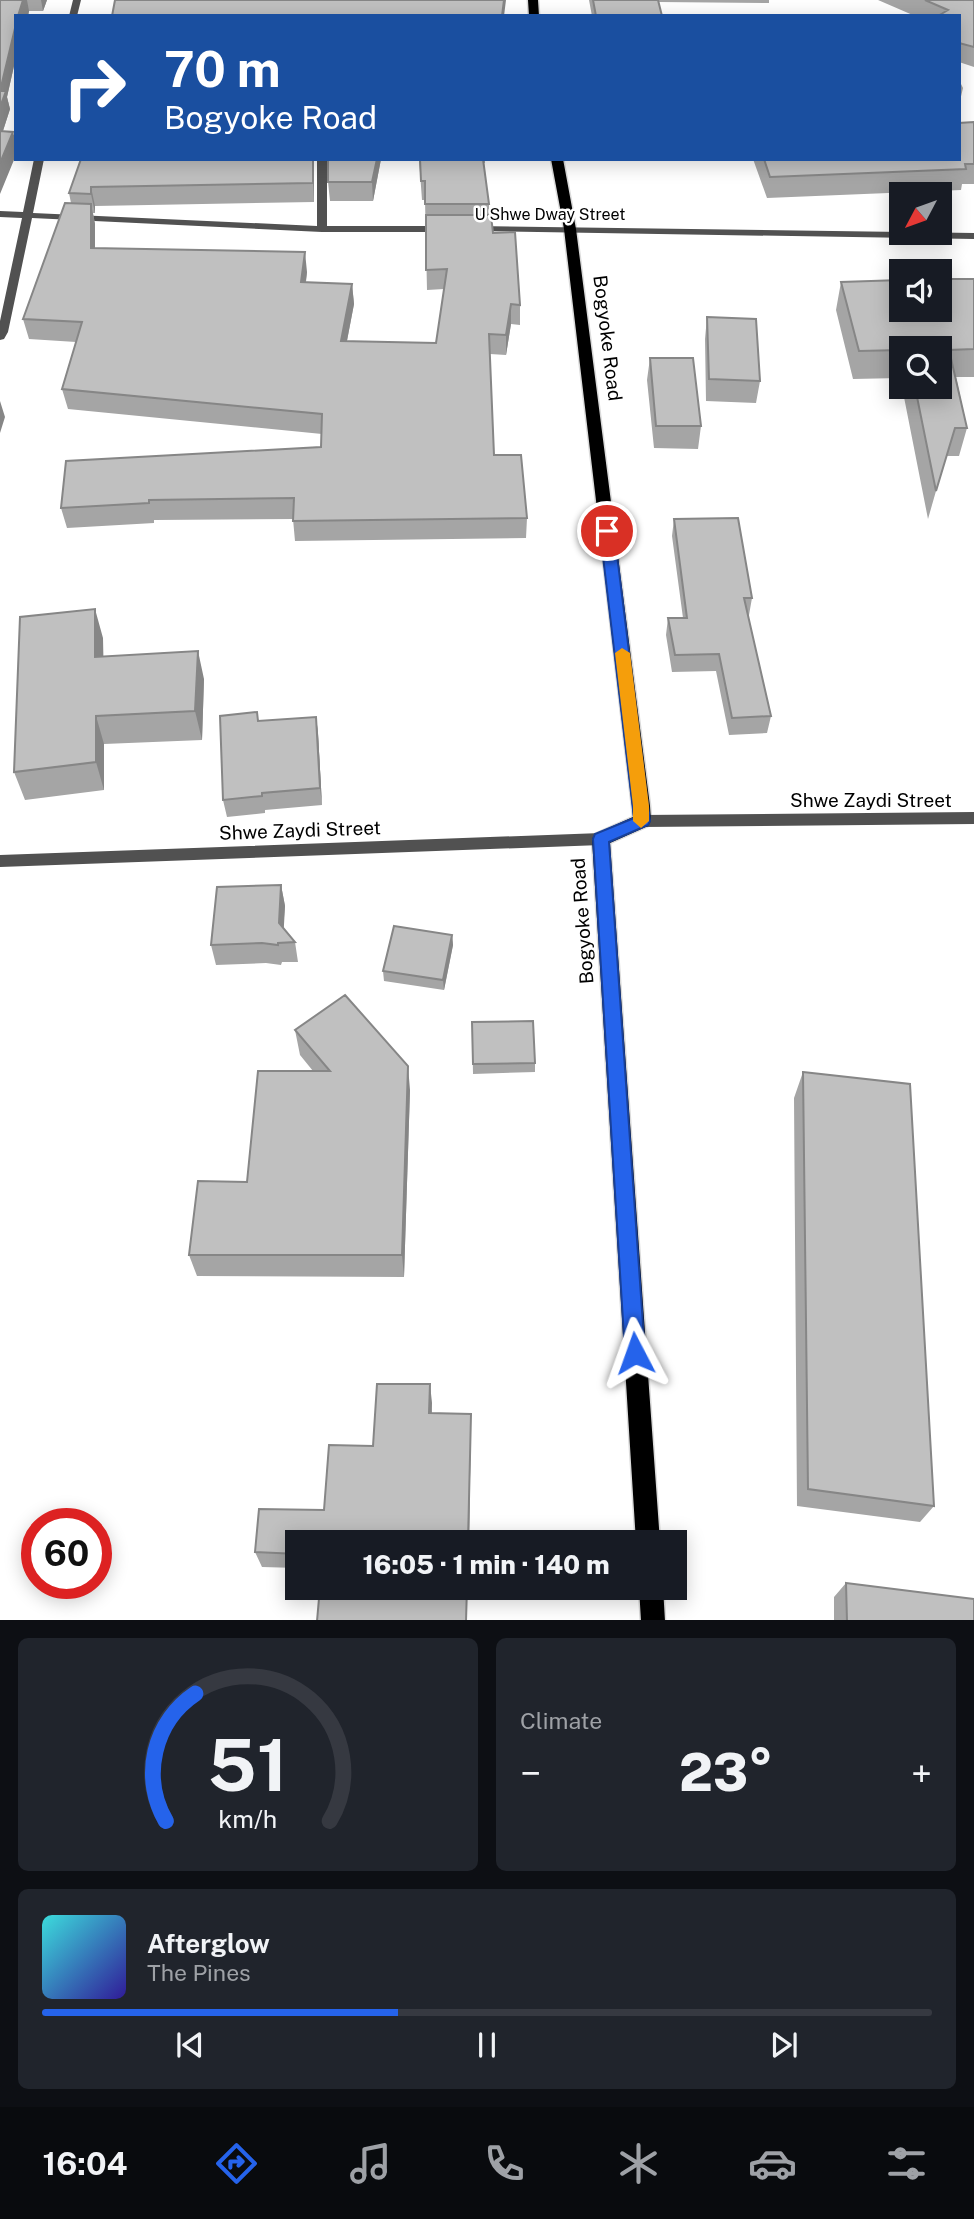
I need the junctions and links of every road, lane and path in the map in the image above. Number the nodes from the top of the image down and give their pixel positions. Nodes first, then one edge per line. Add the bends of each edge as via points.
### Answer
1 (39, 161) edge
2 (322, 161) edge
3 (557, 161) edge
4 (0, 214) edge
5 (27, 214) junction
6 (322, 229) junction
7 (570, 229) junction
8 (974, 236) edge
9 (0, 337) edge
10 (974, 818) edge
11 (642, 821) junction
12 (601, 839) junction
13 (0, 861) edge
14 (647, 1530) edge
15 (651, 1600) edge
16 (653, 1620) edge

1 - 5 street
2 - 6 street
3 - 7 main road, Bogyoke Road
4 - 5 street, U Shwe Dway Street
5 - 6 street, U Shwe Dway Street
5 - 9 street
6 - 7 street, U Shwe Dway Street
7 - 8 street, U Shwe Dway Street
7 - 11 main road, Bogyoke Road
10 - 11 street, Shwe Zaydi Street
11 - 12 main road, Bogyoke Road
12 - 13 street, Shwe Zaydi Street
12 - 14 main road, Bogyoke Road
15 - 16 main road

